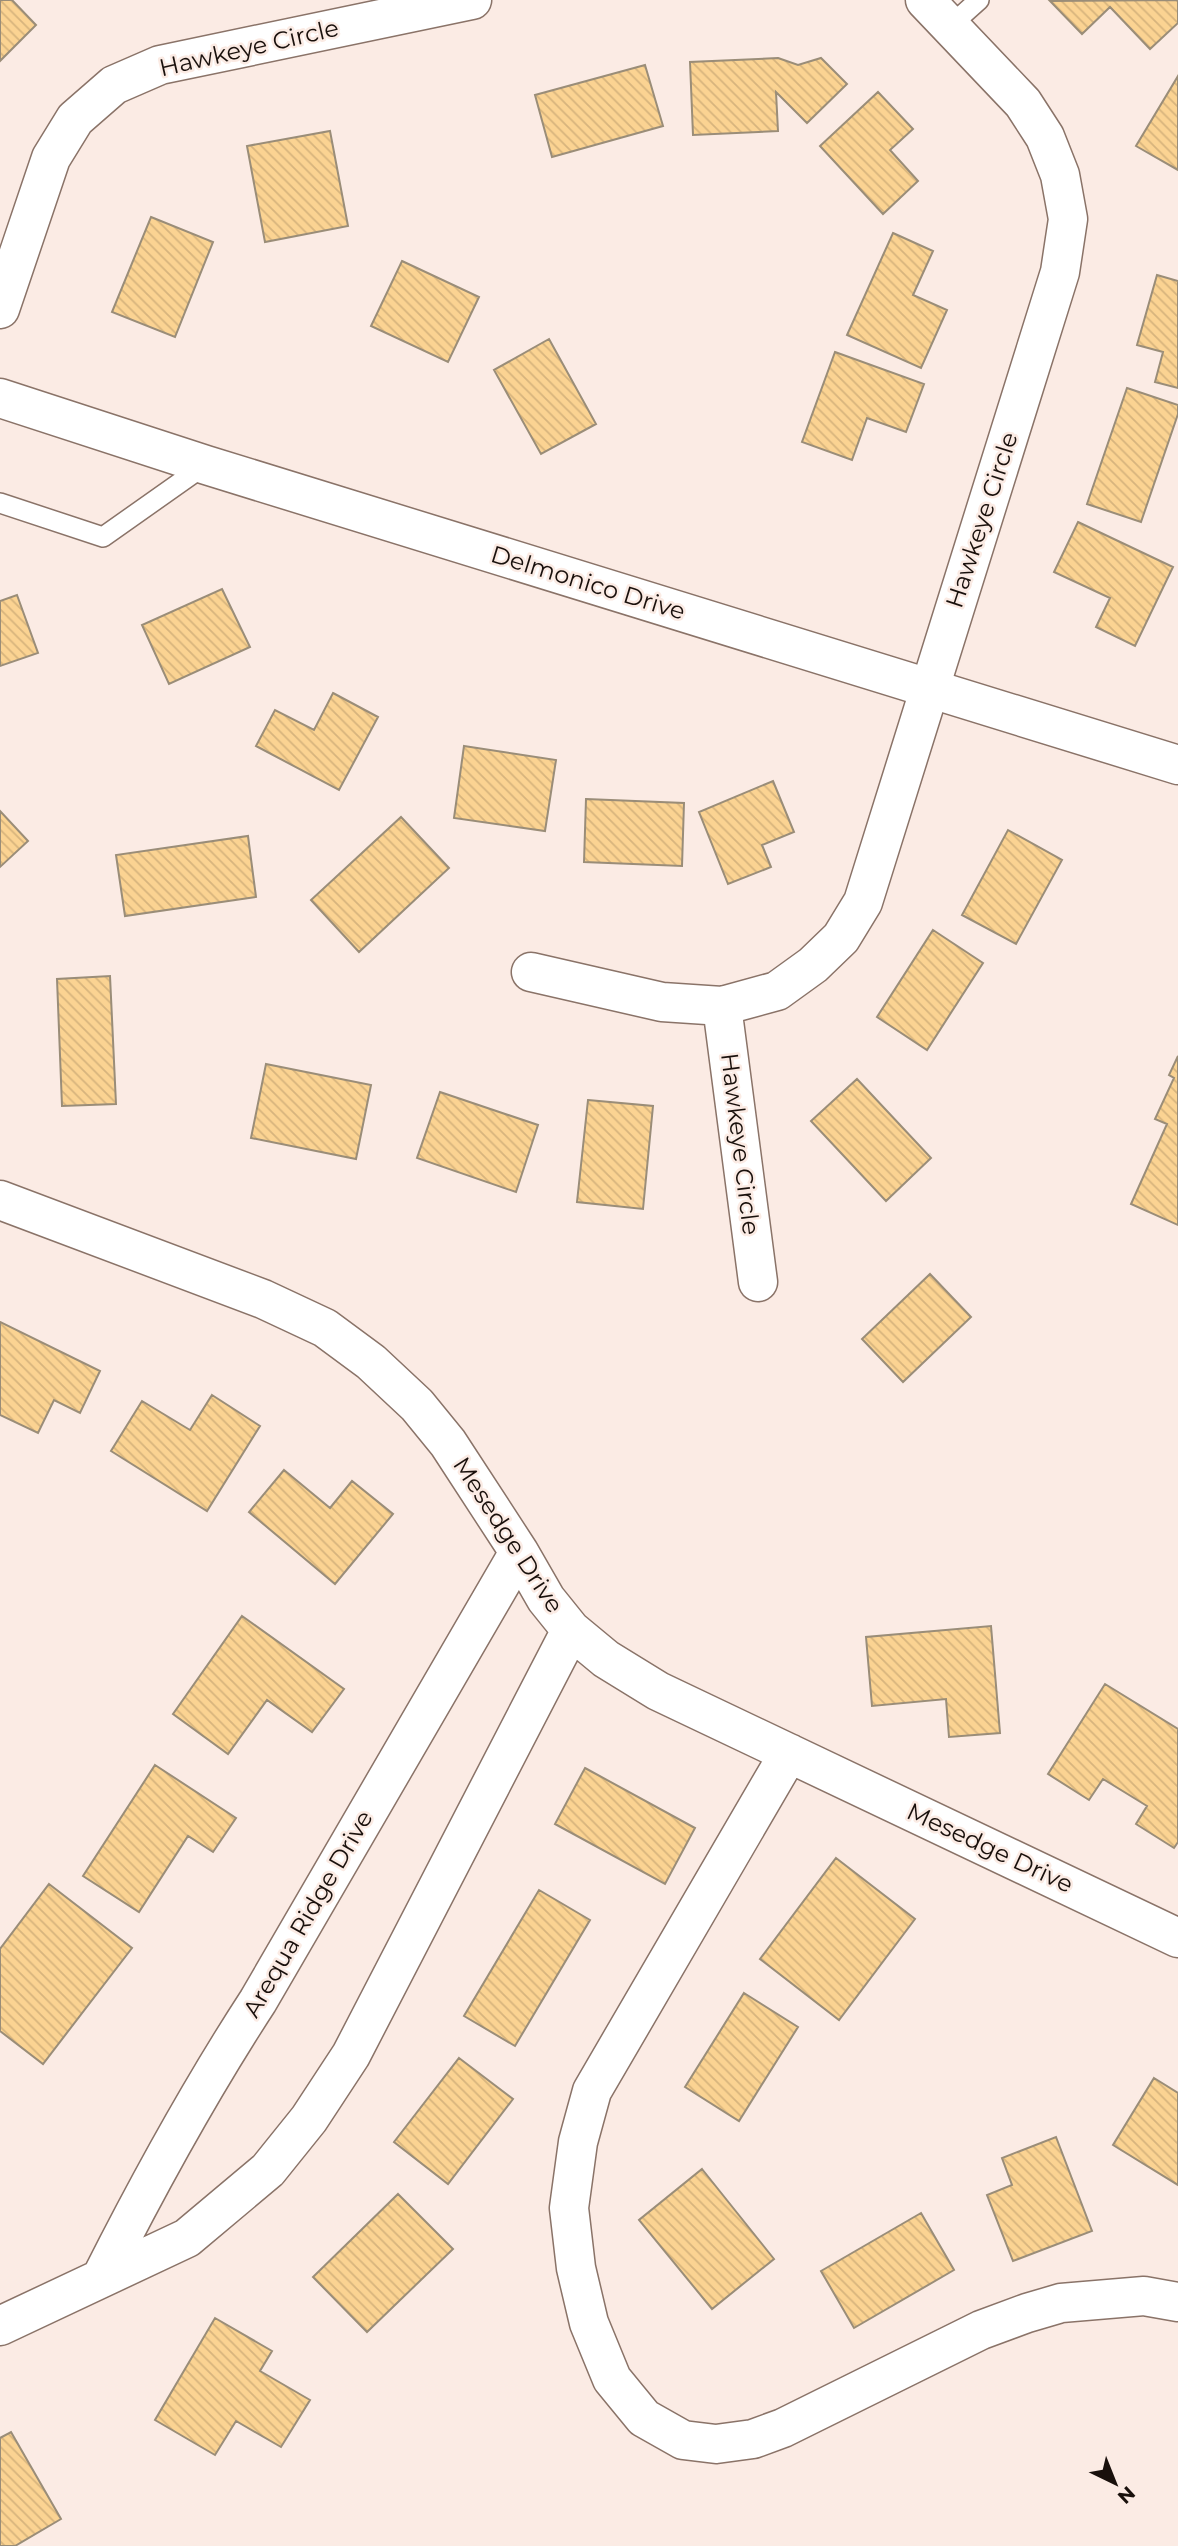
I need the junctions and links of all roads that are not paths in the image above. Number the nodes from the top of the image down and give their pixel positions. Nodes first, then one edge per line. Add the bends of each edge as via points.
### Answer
1 (472, 0) edge
2 (979, 0) edge
3 (938, 13) edge
4 (0, 309) edge
5 (0, 398) edge
6 (206, 465) junction
7 (0, 502) edge
8 (928, 689) junction
9 (1178, 765) edge
10 (531, 972) dead end
11 (722, 1006) junction
12 (0, 1200) edge
13 (758, 1282) dead end
14 (519, 1552) junction
15 (571, 1630) junction
16 (789, 1753) junction
17 (1178, 1938) edge
18 (101, 2278) junction
19 (1178, 2302) edge
20 (0, 2326) edge

1 - 4 street, Hawkeye Circle via 160,65 114,85 75,119 51,158
2 - 3 lane
3 - 8 street, Hawkeye Circle via 1023,103 1045,137 1060,175 1068,219 1060,272
5 - 6 street, Delmonico Drive
6 - 7 lane via 103,537
6 - 8 street, Delmonico Drive
8 - 9 street, Delmonico Drive
8 - 11 street, Hawkeye Circle via 863,902 841,938 777,990
10 - 11 street, Hawkeye Circle via 662,1002
11 - 13 street, Hawkeye Circle
12 - 14 street, Mesedge Drive via 263,1298 325,1328 417,1405 449,1443
14 - 15 street, Mesedge Drive via 546,1599
14 - 18 street, Arequa Ridge Drive via 163,2158
15 - 16 street, Mesedge Drive via 606,1659 658,1691
15 - 18 street via 351,2055 309,2119 268,2170 187,2238
16 - 17 street, Mesedge Drive
16 - 19 street via 592,2091 578,2142 569,2208 589,2323 612,2379 644,2418 683,2440 716,2444 783,2428 981,2330 1039,2309 1144,2296
18 - 20 street

